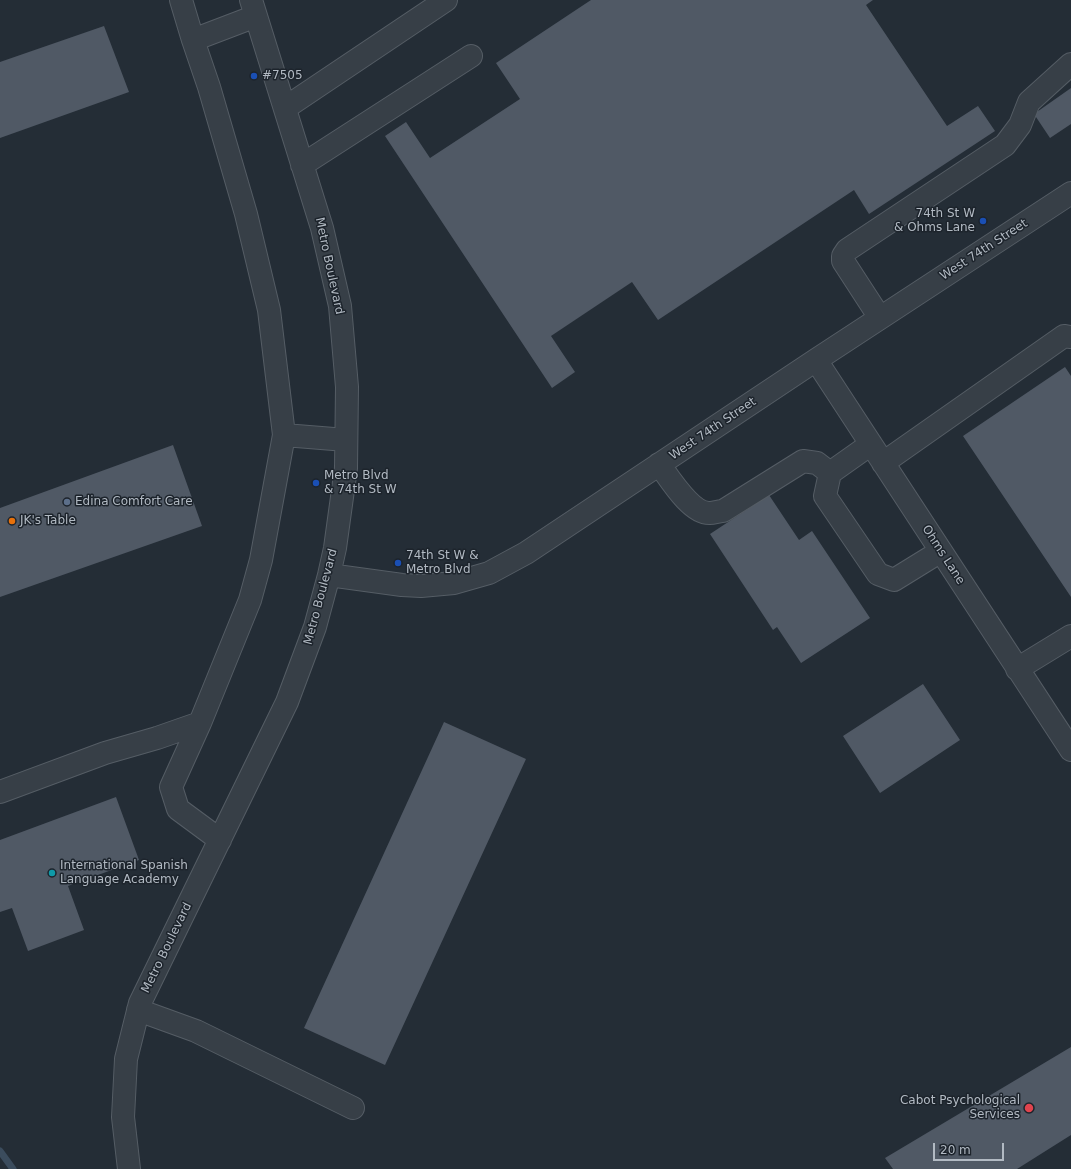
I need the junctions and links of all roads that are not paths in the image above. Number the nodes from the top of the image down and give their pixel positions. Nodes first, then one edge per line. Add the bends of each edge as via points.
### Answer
1 (180, 0) edge
2 (446, 0) edge
3 (253, 8) edge
4 (193, 40) junction
5 (471, 56) dead end
6 (1071, 64) edge
7 (284, 108) junction
8 (302, 165) junction
9 (1071, 193) edge
10 (880, 318) junction
11 (1071, 337) edge
12 (816, 360) junction
13 (284, 435) junction
14 (346, 440) junction
15 (872, 444) junction
16 (883, 463) junction
17 (659, 464) junction
18 (830, 474) junction
19 (941, 551) junction
20 (329, 575) junction
21 (1071, 636) edge
22 (1017, 669) junction
23 (200, 723) junction
24 (1071, 750) edge
25 (0, 792) edge
26 (220, 840) junction
27 (138, 1010) junction
28 (353, 1108) dead end
29 (129, 1169) edge

1 - 4 street
2 - 7 street
3 - 4 street
3 - 7 street, Metro Boulevard
4 - 13 street via 246,214 269,310
5 - 8 street
6 - 10 street via 1029,102 1020,125 1005,145 847,250 842,262
7 - 8 street, Metro Boulevard
8 - 14 street, Metro Boulevard via 322,228 340,306 347,387
9 - 10 street, West 74th Street
10 - 12 street, West 74th Street
11 - 16 street via 1064,336
12 - 15 street, Ohms Lane
12 - 17 street, West 74th Street
13 - 14 street
13 - 23 street via 261,560 250,600
14 - 20 street, Metro Boulevard via 346,468
15 - 16 street, Ohms Lane
15 - 18 street
16 - 19 street, Ohms Lane
17 - 18 street via 689,503 700,511 710,513 723,510 803,461 817,463
17 - 20 street, West 74th Street via 526,553 489,573 454,583 421,586
18 - 19 street via 825,496 878,574 894,580
19 - 22 street, Ohms Lane
20 - 26 street, Metro Boulevard via 315,627 288,702
21 - 22 street
22 - 24 street, Ohms Lane
23 - 25 street via 105,753
23 - 26 street via 172,787 178,809
26 - 27 street, Metro Boulevard
27 - 28 street via 196,1031
27 - 29 street, Metro Boulevard via 126,1059 123,1118

